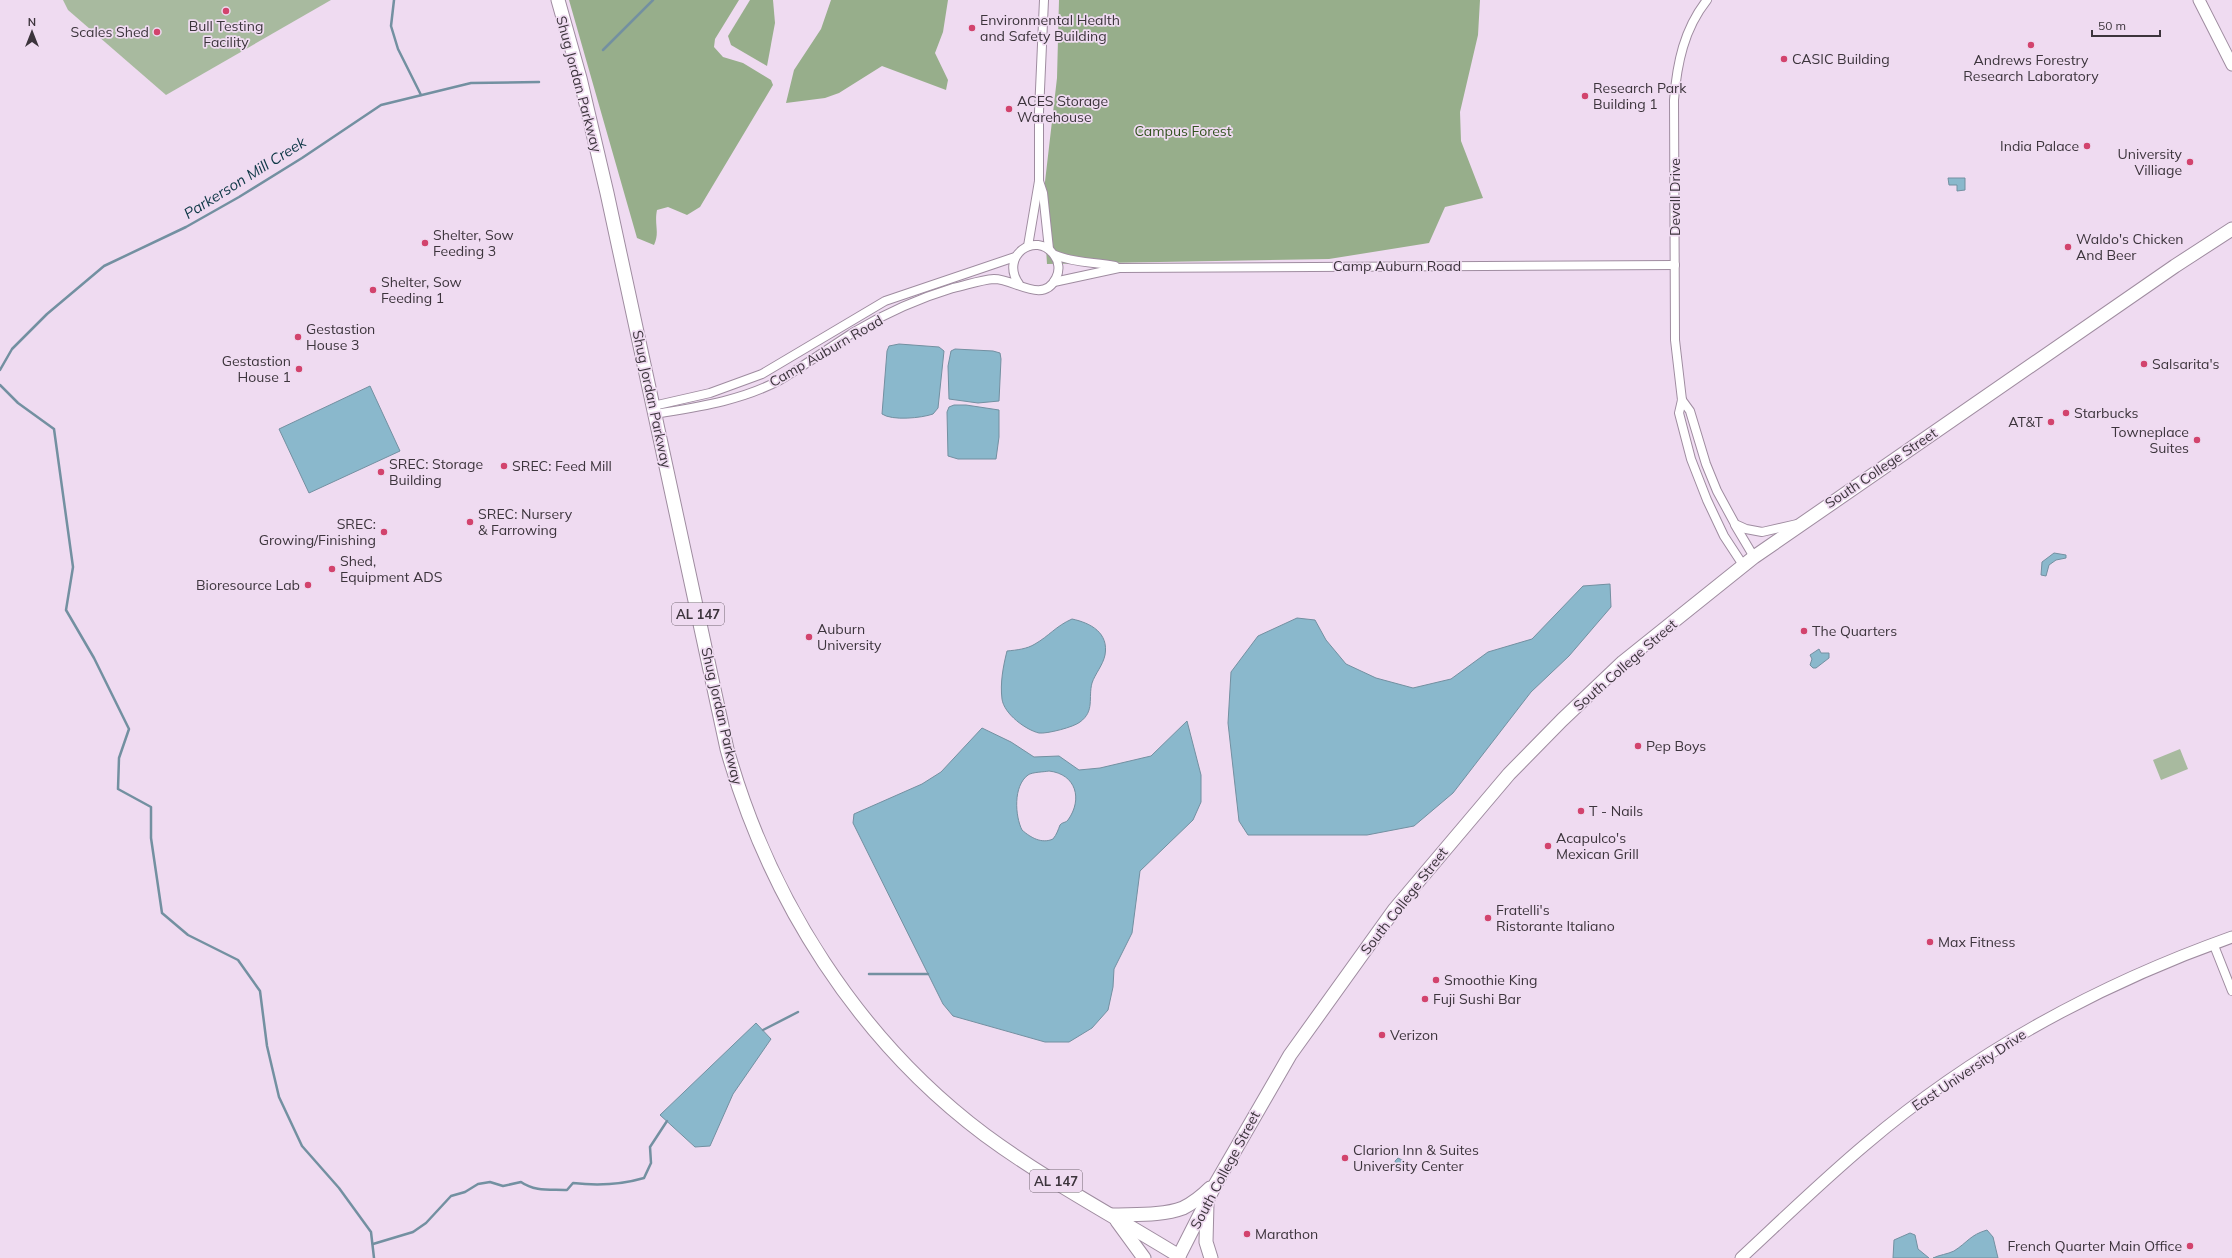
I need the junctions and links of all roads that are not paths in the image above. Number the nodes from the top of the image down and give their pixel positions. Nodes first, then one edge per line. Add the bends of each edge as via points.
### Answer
1 (558, 0) edge
2 (1044, 0) edge
3 (1707, 0) edge
4 (2199, 0) edge
5 (2232, 65) edge
6 (1039, 181) junction
7 (2232, 229) edge
8 (1028, 246) junction
9 (1052, 252) junction
10 (1015, 257) junction
11 (1674, 265) junction
12 (1120, 268) junction
13 (1054, 282) junction
14 (1019, 284) junction
15 (1682, 400) junction
16 (654, 410) junction
17 (1800, 523) junction
18 (1735, 524) junction
19 (1748, 561) junction
20 (2232, 937) edge
21 (2213, 943) junction
22 (2232, 991) edge
23 (1215, 1185) junction
24 (1207, 1200) junction
25 (1112, 1215) junction
26 (1179, 1257) edge
27 (1144, 1258) edge
28 (1212, 1258) edge
29 (1741, 1258) edge

1 - 16 main road, Shug Jordan Parkway / AL 147 via 580,78
2 - 6 street
3 - 11 street, Devall Drive via 1690,28 1676,74
4 - 5 main road
6 - 8 street
6 - 9 street via 1044,193
7 - 17 main road, South College Street
8 - 9 street via 1042,246
8 - 10 street
9 - 12 street, Camp Auburn Road via 1078,262 1094,262
9 - 13 street via 1059,268
10 - 14 street via 1013,271
10 - 16 street, Camp Auburn Road via 885,301 762,374
11 - 12 street, Camp Auburn Road
11 - 15 street, Devall Drive via 1675,347
12 - 13 street, Camp Auburn Road
13 - 14 street via 1041,290 1025,289
14 - 16 street, Camp Auburn Road via 996,279 984,280 945,291 874,321 779,380 756,390 728,400
15 - 18 street via 1690,411 1706,464 1717,490
15 - 19 street via 1679,413 1691,459 1715,519
16 - 25 main road, Shug Jordan Parkway / AL 147 via 734,774 771,870 800,925 848,997 927,1085 984,1134
17 - 18 street via 1762,532
17 - 19 main road, South College Street
18 - 19 street
19 - 23 main road, South College Street via 1623,662 1578,704 1509,774 1450,841 1394,910 1290,1055
20 - 21 main road, East University Drive
21 - 22 street
21 - 29 main road, East University Drive via 2137,974 2080,1002 2024,1032 1970,1067 1866,1143
23 - 24 main road, South College Street
23 - 25 main road via 1193,1203 1181,1209
24 - 26 main road, South College Street
24 - 28 main road via 1206,1242
25 - 26 main road, Shug Jordan Parkway / AL 147
25 - 27 main road

